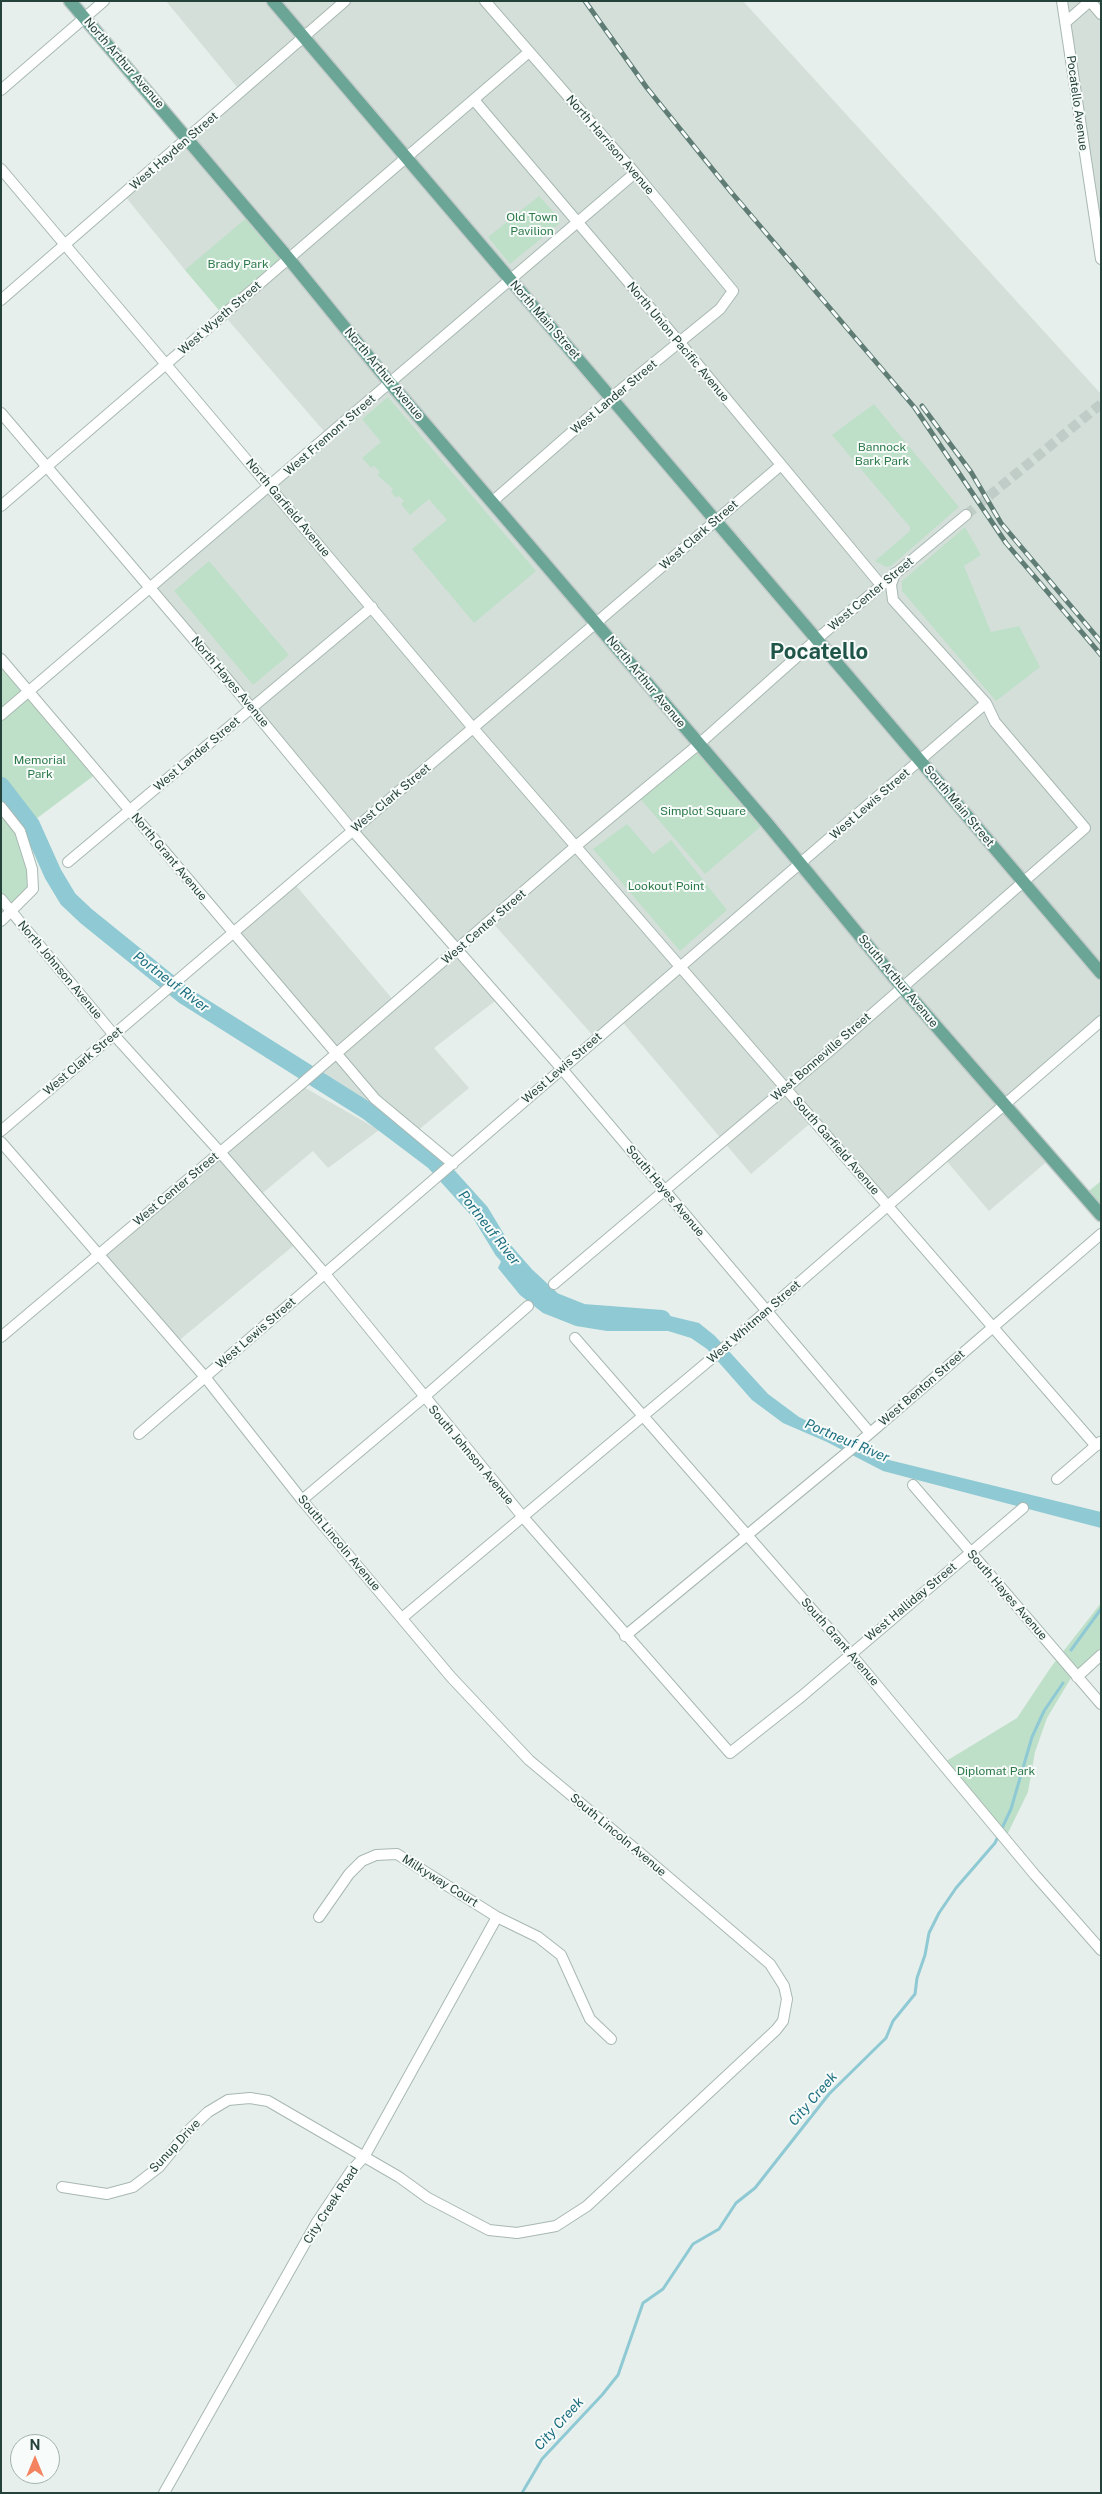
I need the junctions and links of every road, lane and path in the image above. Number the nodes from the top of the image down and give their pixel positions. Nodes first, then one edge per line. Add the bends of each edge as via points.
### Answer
1 (70, 1) edge
2 (104, 1) edge
3 (273, 1) edge
4 (345, 1) edge
5 (485, 1) edge
6 (1062, 1) edge
7 (1090, 1) edge
8 (1101, 14) edge
9 (85, 18) junction
10 (1066, 22) junction
11 (303, 36) junction
12 (529, 52) junction
13 (1, 90) edge
14 (474, 100) junction
15 (188, 139) junction
16 (406, 158) junction
17 (1, 169) edge
18 (635, 173) junction
19 (1101, 198) edge
20 (1092, 206) junction
21 (578, 222) junction
22 (65, 245) junction
23 (289, 259) junction
24 (1101, 259) edge
25 (511, 280) junction
26 (733, 291) joint
27 (1, 300) edge
28 (680, 343) junction
29 (166, 364) junction
30 (390, 383) junction
31 (612, 397) junction
32 (1, 413) edge
33 (781, 465) junction
34 (47, 467) junction
35 (269, 486) junction
36 (493, 501) junction
37 (1, 506) edge
38 (966, 515) tunnel mouth
39 (715, 521) junction
40 (895, 573) junction
41 (881, 585) junction
42 (150, 588) junction
43 (863, 600) junction
44 (893, 600) junction
45 (372, 608) junction
46 (596, 623) junction
47 (818, 638) junction
48 (1, 659) edge
49 (29, 692) junction
50 (986, 703) junction
51 (251, 708) junction
52 (1, 715) edge
53 (474, 728) junction
54 (699, 744) junction
55 (920, 760) junction
56 (1, 808) edge
57 (130, 810) junction
58 (353, 830) junction
59 (576, 846) junction
60 (68, 862) dead end
61 (800, 864) junction
62 (1022, 882) junction
63 (1, 899) edge
64 (12, 912) junction
65 (1, 921) edge
66 (234, 933) junction
67 (457, 951) junction
68 (680, 967) junction
69 (1101, 973) edge
70 (901, 986) junction
71 (1101, 1021) edge
72 (114, 1035) junction
73 (336, 1054) junction
74 (562, 1069) junction
75 (785, 1088) junction
76 (1005, 1104) junction
77 (1, 1131) edge
78 (1, 1142) edge
79 (220, 1152) junction
80 (453, 1164) junction
81 (664, 1189) junction
82 (888, 1206) junction
83 (1101, 1215) edge
84 (1101, 1234) edge
85 (99, 1254) junction
86 (325, 1274) junction
87 (554, 1284) dead end
88 (528, 1306) dead end
89 (767, 1311) junction
90 (993, 1327) junction
91 (1, 1337) edge
92 (575, 1338) dead end
93 (205, 1377) junction
94 (424, 1398) junction
95 (642, 1416) junction
96 (870, 1433) junction
97 (140, 1434) dead end
98 (1098, 1444) edge
99 (1057, 1479) dead end
100 (913, 1485) dead end
101 (302, 1500) junction
102 (1022, 1508) dead end
103 (523, 1517) junction
104 (748, 1535) junction
105 (970, 1553) junction
106 (402, 1618) junction
107 (625, 1636) junction
108 (850, 1653) junction
109 (1101, 1655) edge
110 (1077, 1677) junction
111 (1101, 1704) edge
112 (730, 1753) joint
113 (319, 1917) dead end
114 (497, 1917) junction
115 (1101, 1950) edge
116 (611, 2039) dead end
117 (364, 2156) junction
118 (62, 2188) dead end
119 (164, 2493) edge

1 - 9 main road, North Arthur Avenue
2 - 9 street
3 - 11 main road, North Main Street
4 - 11 street, West Hayden Street
5 - 12 street, North Harrison Avenue
6 - 10 street, Pocatello Avenue
7 - 8 street
7 - 10 street
9 - 13 street
9 - 15 main road, North Arthur Avenue
10 - 20 street, Pocatello Avenue
11 - 15 street, West Hayden Street
11 - 16 main road, North Main Street
12 - 14 street, West Wyeth Street
12 - 18 street, North Harrison Avenue
14 - 16 street, West Wyeth Street
14 - 21 street, North Union Pacific Avenue
15 - 22 street, West Hayden Street
15 - 23 main road, North Arthur Avenue
16 - 23 street, West Wyeth Street
16 - 25 main road, North Main Street
17 - 22 street, North Garfield Avenue
18 - 21 street, West Fremont Street
18 - 26 street, North Harrison Avenue
19 - 20 street
20 - 24 street, Pocatello Avenue
21 - 25 street, West Fremont Street
21 - 28 street, North Union Pacific Avenue
22 - 27 street, West Hayden Street
22 - 29 street, North Garfield Avenue
23 - 29 street, West Wyeth Street
23 - 30 main road, North Arthur Avenue
25 - 30 street, West Fremont Street
25 - 31 main road, North Main Street
26 - 28 street, West Lander Street via 720,309
28 - 31 street, West Lander Street
28 - 33 street, North Union Pacific Avenue
29 - 34 street, West Wyeth Street
29 - 35 street, North Garfield Avenue
30 - 35 street, West Fremont Street
30 - 36 main road, North Arthur Avenue
31 - 36 street, West Lander Street
31 - 39 main road, North Main Street
32 - 34 street, North Hayes Avenue
33 - 39 street, West Clark Street
33 - 41 street, North Union Pacific Avenue
34 - 37 street, West Wyeth Street
34 - 42 street, North Hayes Avenue
35 - 42 street, West Fremont Street
35 - 45 street, North Garfield Avenue
36 - 46 main road, North Arthur Avenue
38 - 40 street, West Center Street
39 - 46 street, West Clark Street
39 - 47 main road, North Main Street
40 - 41 street, West Center Street
40 - 44 street via 891,585
41 - 43 street, West Center Street
42 - 49 street, West Fremont Street
42 - 51 street, North Hayes Avenue
43 - 44 street via 880,596
43 - 47 street, West Center Street
44 - 50 street
45 - 51 street, West Lander Street
45 - 53 street, North Garfield Avenue
46 - 53 street, West Clark Street
46 - 54 main road, North Arthur Avenue
47 - 54 street, West Center Street
47 - 55 main road, South Main Street
48 - 49 street, North Grant Avenue
49 - 52 street, West Fremont Street
49 - 57 street, North Grant Avenue
50 - 55 street, West Lewis Street
50 - 62 street, West Bonneville Street via 995,722 1085,828
51 - 57 street, West Lander Street
51 - 58 street, North Hayes Avenue
53 - 58 street, West Clark Street
53 - 59 street, North Garfield Avenue
54 - 59 street, West Center Street
54 - 61 main road, South Arthur Avenue
55 - 61 street, West Lewis Street
55 - 62 main road, South Main Street
56 - 64 street via 20,831 32,869 34,888
57 - 60 street, West Lander Street
57 - 66 street, North Grant Avenue
58 - 66 street, West Clark Street
58 - 67 street, North Hayes Avenue
59 - 67 street, West Center Street
59 - 68 street, South Garfield Avenue
61 - 68 street, West Lewis Street
61 - 70 main road, South Arthur Avenue
62 - 69 main road, South Main Street
62 - 70 street, West Bonneville Street
63 - 64 street, North Johnson Avenue
64 - 65 street
64 - 72 street, North Johnson Avenue
66 - 72 street, West Clark Street
66 - 73 street, North Grant Avenue
67 - 73 street, West Center Street
67 - 74 street, South Hayes Avenue
68 - 74 street, West Lewis Street
68 - 75 street, South Garfield Avenue
70 - 75 street, West Bonneville Street
70 - 76 main road, South Arthur Avenue
71 - 76 street, West Whitman Street
72 - 77 street, West Clark Street
72 - 79 street, North Johnson Avenue
73 - 79 street, West Center Street
73 - 80 street via 375,1099
74 - 80 street, West Lewis Street
74 - 81 street, South Hayes Avenue
75 - 81 street, West Bonneville Street
75 - 82 street, South Garfield Avenue
76 - 82 street, West Whitman Street
76 - 83 main road, South Arthur Avenue
78 - 85 street, South Lincoln Avenue
79 - 85 street, West Center Street
79 - 86 street, South Johnson Avenue
80 - 86 street, West Lewis Street
81 - 87 street, West Bonneville Street
81 - 89 street, South Hayes Avenue
82 - 89 street, West Whitman Street
82 - 90 street, South Garfield Avenue
84 - 90 street, West Benton Street
85 - 91 street, West Center Street
85 - 93 street, South Lincoln Avenue
86 - 93 street, West Lewis Street
86 - 94 street, South Johnson Avenue
88 - 94 street
89 - 95 street, West Whitman Street
89 - 96 street, South Hayes Avenue
90 - 96 street, West Benton Street
90 - 98 street, South Garfield Avenue
92 - 95 street, South Grant Avenue
93 - 97 street, West Lewis Street
93 - 101 street, South Lincoln Avenue
94 - 101 street
94 - 103 street, South Johnson Avenue
95 - 103 street, West Whitman Street
95 - 104 street, South Grant Avenue
96 - 104 street, West Benton Street
98 - 99 street
100 - 105 street, South Hayes Avenue
101 - 106 street, South Lincoln Avenue
102 - 105 street, West Halliday Street
103 - 106 street, West Whitman Street
103 - 107 street, South Johnson Avenue
104 - 107 street, West Benton Street
104 - 108 street, South Grant Avenue
105 - 108 street, West Halliday Street
105 - 110 street, South Hayes Avenue
106 - 117 street, South Lincoln Avenue via 451,1677 529,1760 770,1964 784,1986 786,2012 783,2021 765,2042 586,2206 556,2226 517,2233 489,2230 428,2198
107 - 112 street, South Johnson Avenue
108 - 112 street, West Halliday Street
108 - 115 street, South Grant Avenue
109 - 110 street
110 - 111 street, South Hayes Avenue
113 - 114 street, Milkyway Court via 362,1861 376,1855 397,1854
114 - 116 street, Milkyway Court via 538,1937 561,1955 590,2019
114 - 117 street, City Creek Road
117 - 118 street, Sunup Drive via 268,2101 250,2098 228,2100 208,2112 159,2167 133,2188 107,2194
117 - 119 street, City Creek Road via 317,2222

